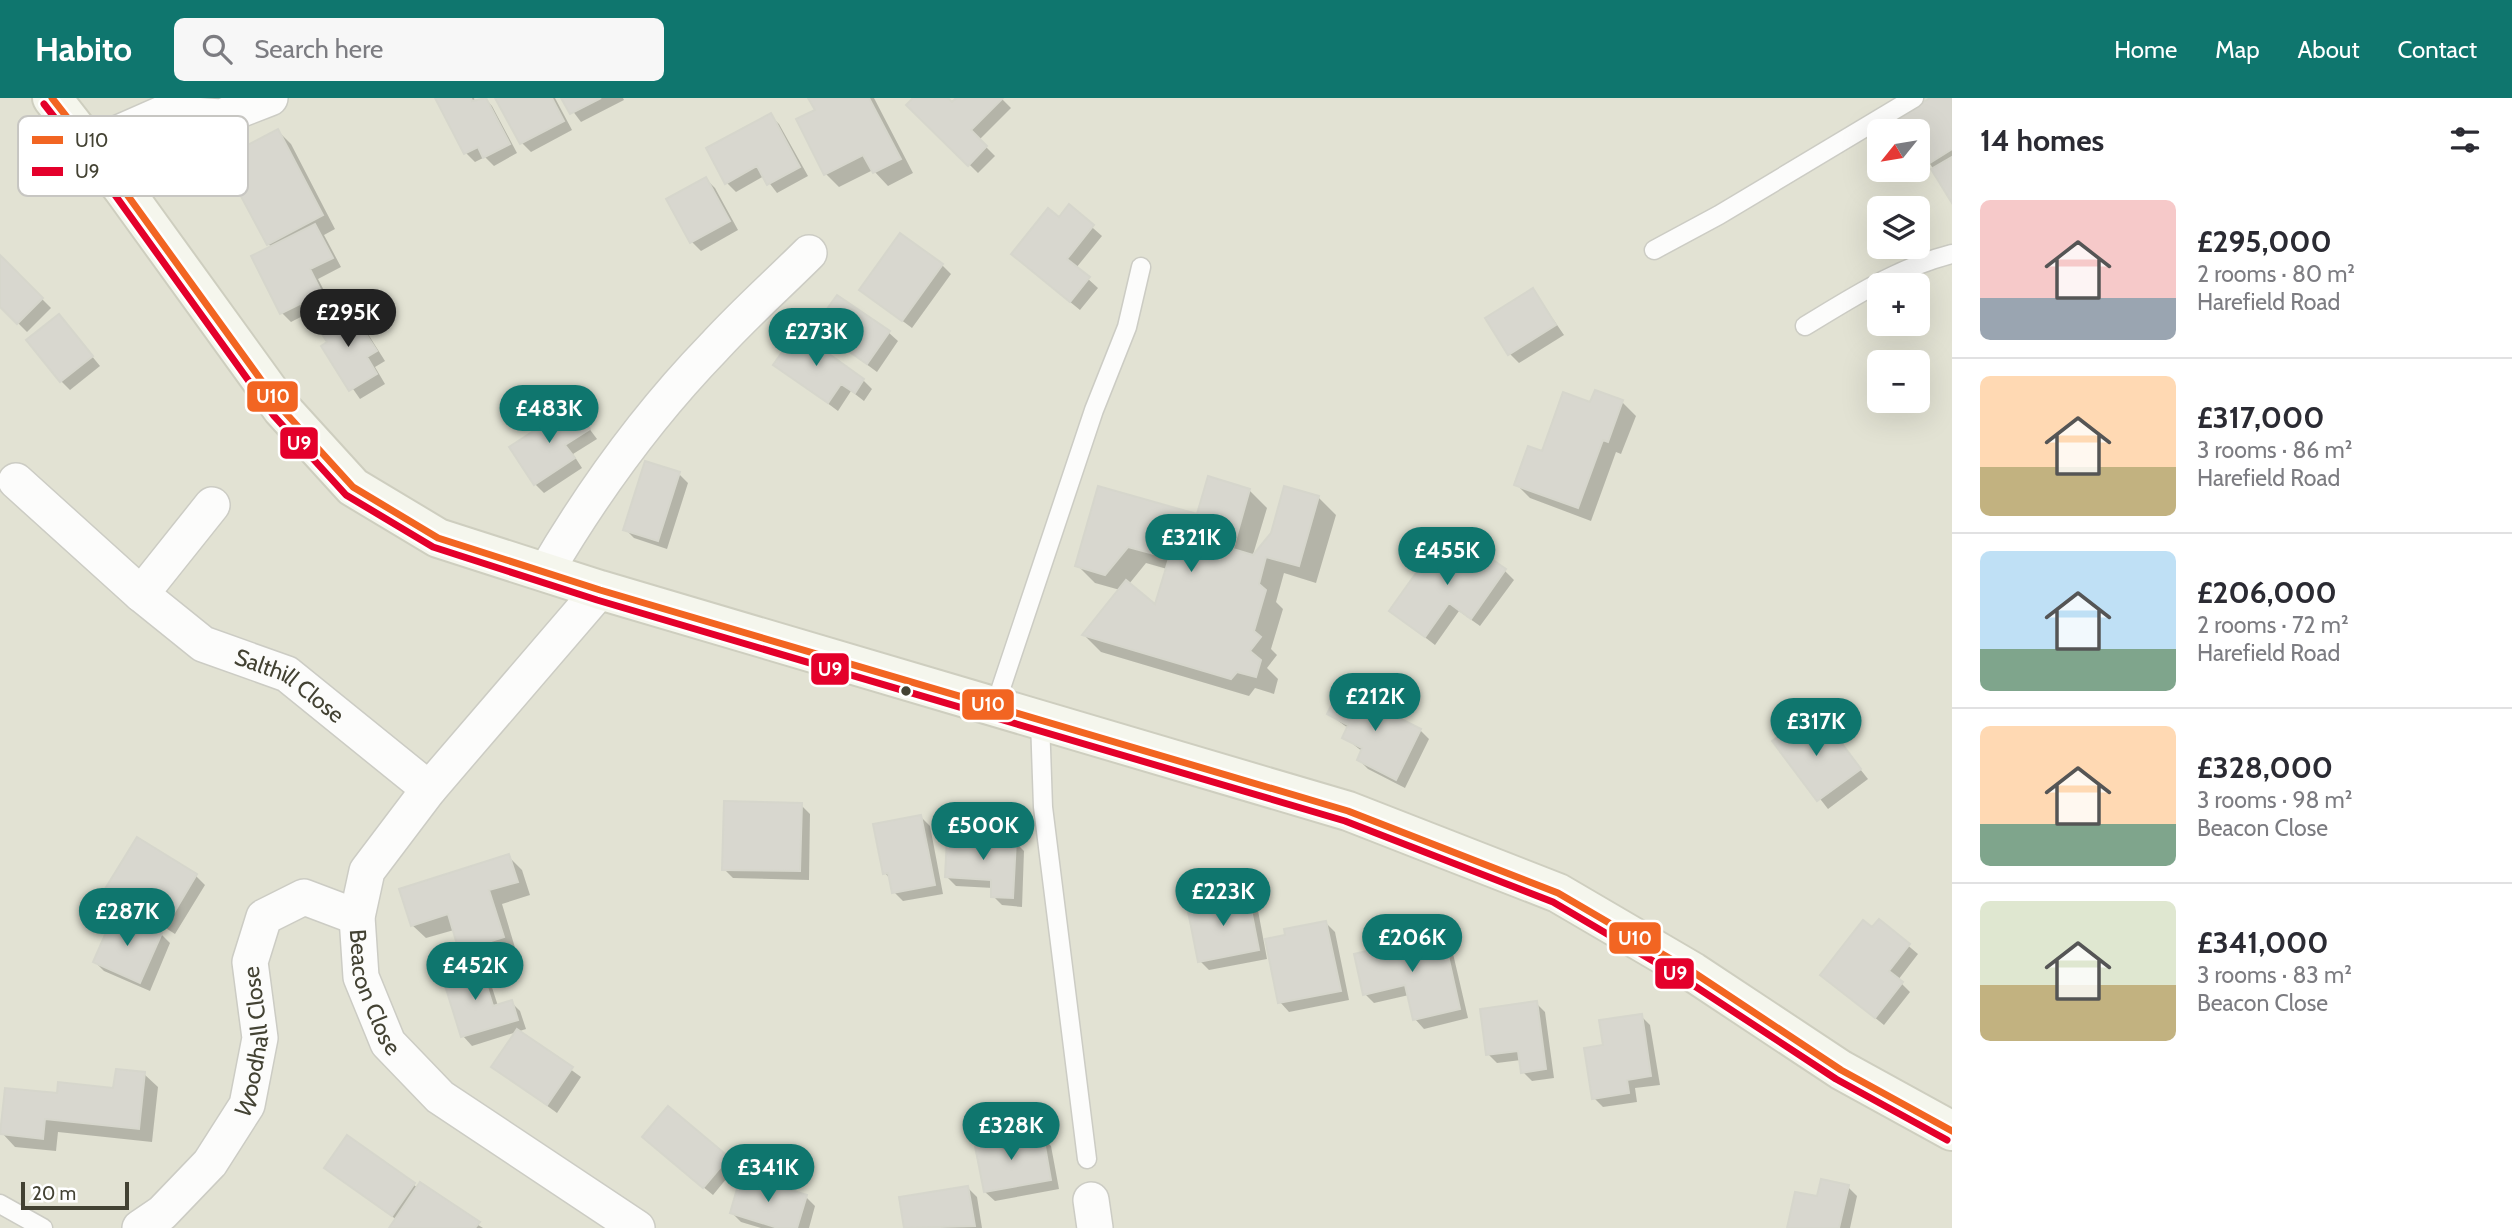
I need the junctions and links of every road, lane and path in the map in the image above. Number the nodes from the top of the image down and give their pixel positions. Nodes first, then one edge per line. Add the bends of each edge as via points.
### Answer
1 (52, 98) edge
2 (270, 98) edge
3 (1914, 98) edge
4 (66, 116) edge
5 (157, 116) edge
6 (207, 116) edge
7 (224, 116) edge
8 (126, 196) edge
9 (1654, 250) dead end
10 (809, 253) dead end
11 (1952, 254) edge
12 (1141, 267) dead end
13 (1805, 326) dead end
14 (16, 481) dead end
15 (212, 505) dead end
16 (545, 573) junction
17 (600, 590) junction
18 (141, 594) junction
19 (995, 706) junction
20 (1041, 720) junction
21 (429, 789) junction
22 (357, 918) junction
23 (1952, 1131) edge
24 (1087, 1159) dead end
25 (0, 1204) edge
26 (43, 1228) edge
27 (140, 1228) edge
28 (637, 1228) edge

1 - 4 main road
2 - 7 street
3 - 9 lane
5 - 6 street
8 - 16 main road via 282,409 353,486 438,538
10 - 16 street via 673,392 579,514
11 - 13 lane via 1886,277
12 - 19 lane via 1127,327 1094,410
14 - 18 street, Salthill Close
15 - 18 street
16 - 17 main road
17 - 19 main road
17 - 21 street, Beacon Close
18 - 21 street, Salthill Close via 203,644 287,674
19 - 20 main road
20 - 23 main road via 1348,811 1558,893 1693,972 1841,1070
20 - 24 lane via 1043,807
21 - 22 street, Beacon Close via 367,871
22 - 27 street, Woodhall Close via 304,897 264,916 250,962 260,1038 247,1105 210,1163 162,1213
22 - 28 street, Beacon Close via 361,977 388,1044 440,1097
25 - 26 lane

